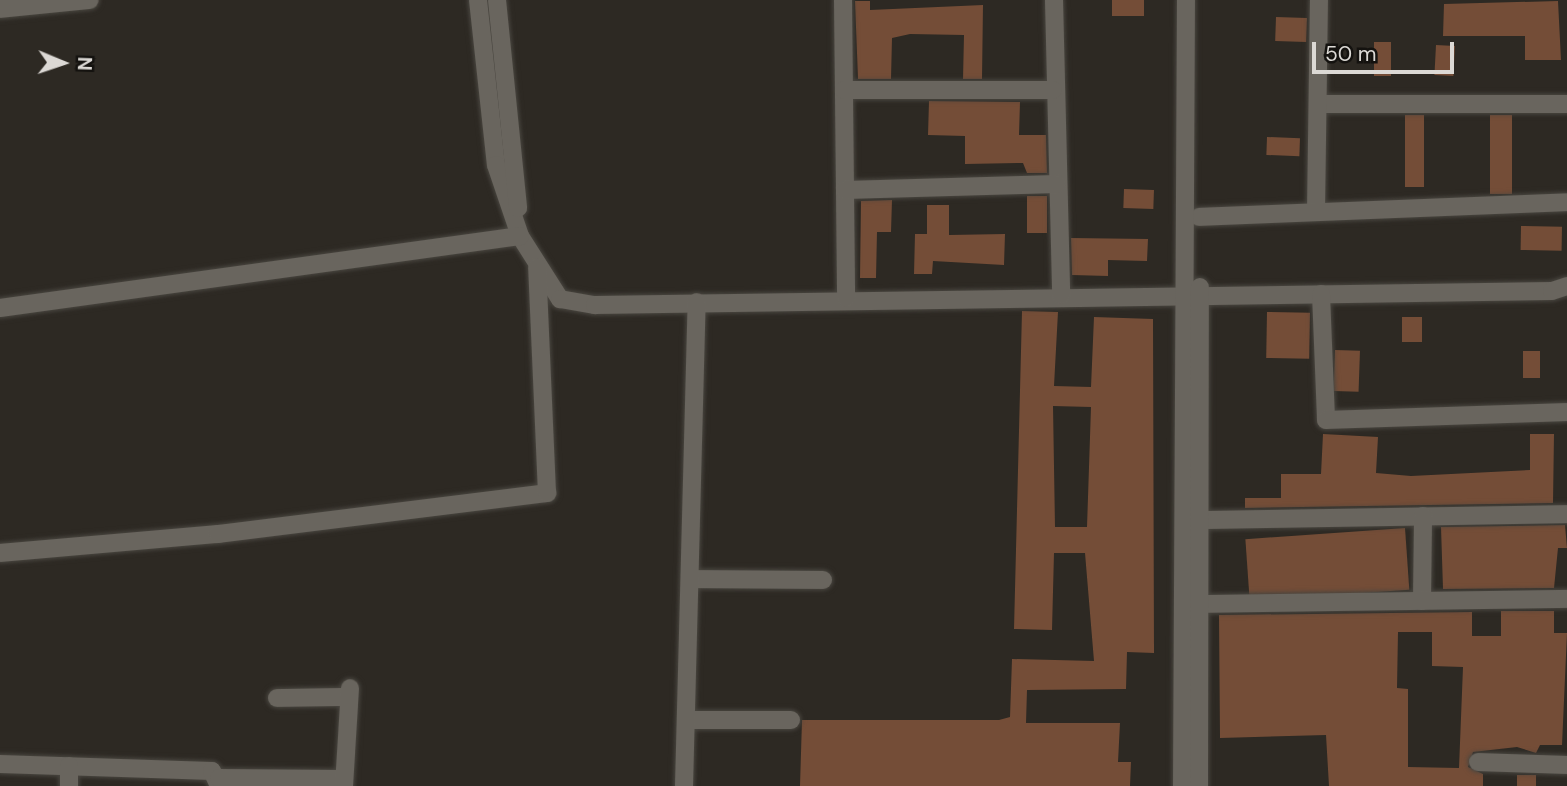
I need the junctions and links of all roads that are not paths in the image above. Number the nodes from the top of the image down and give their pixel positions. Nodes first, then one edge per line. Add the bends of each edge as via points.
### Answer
1 (90, 0) edge
2 (478, 0) edge
3 (497, 0) edge
4 (844, 0) edge
5 (1055, 0) edge
6 (1186, 0) edge
7 (1198, 0) edge
8 (1319, 0) edge
9 (0, 9) edge
10 (844, 90) junction
11 (1054, 90) junction
12 (1320, 104) junction
13 (1567, 104) edge
14 (1057, 184) junction
15 (845, 190) junction
16 (1567, 202) edge
17 (1316, 212) junction
18 (1199, 217) junction
19 (520, 236) junction
20 (537, 266) junction
21 (1567, 285) edge
22 (1060, 295) junction
23 (1321, 295) junction
24 (1194, 296) junction
25 (846, 298) junction
26 (697, 302) junction
27 (0, 308) edge
28 (1567, 412) edge
29 (1567, 514) edge
30 (1423, 516) junction
31 (1199, 520) junction
32 (0, 552) edge
33 (690, 579) junction
34 (823, 580) dead end
35 (1567, 599) edge
36 (1422, 601) junction
37 (1199, 604) junction
38 (278, 698) dead end
39 (686, 720) junction
40 (791, 720) dead end
41 (1478, 762) dead end
42 (0, 764) edge
43 (1567, 765) edge
44 (69, 766) junction
45 (0, 772) edge
46 (139, 777) edge
47 (219, 782) edge
48 (344, 782) edge
49 (69, 786) edge
50 (684, 786) edge
51 (1182, 786) edge
52 (1199, 786) edge

1 - 9 street
2 - 19 street via 496,165
3 - 19 street
4 - 10 street
5 - 11 street
6 - 24 street
7 - 18 street
8 - 12 street
10 - 11 street
10 - 15 street
11 - 14 street
12 - 13 street
12 - 17 street
14 - 15 street
14 - 22 street
15 - 25 street
16 - 17 street
17 - 18 street
18 - 24 street
19 - 20 street
19 - 27 street
20 - 26 street via 560,299 595,305
20 - 32 street via 547,493 218,534
21 - 23 street via 1552,291
22 - 24 street
22 - 25 street
23 - 24 street
23 - 28 street via 1326,419
24 - 31 street
24 - 51 street
25 - 26 street
26 - 33 street
29 - 30 street
30 - 31 street
30 - 36 street
31 - 37 street
33 - 34 street
33 - 39 street
35 - 36 street
36 - 37 street
37 - 52 street
38 - 48 street via 350,693
39 - 40 street
39 - 50 street
41 - 43 street
42 - 44 street
42 - 45 street
44 - 46 street
44 - 49 street
46 - 47 street via 212,771
47 - 48 street

